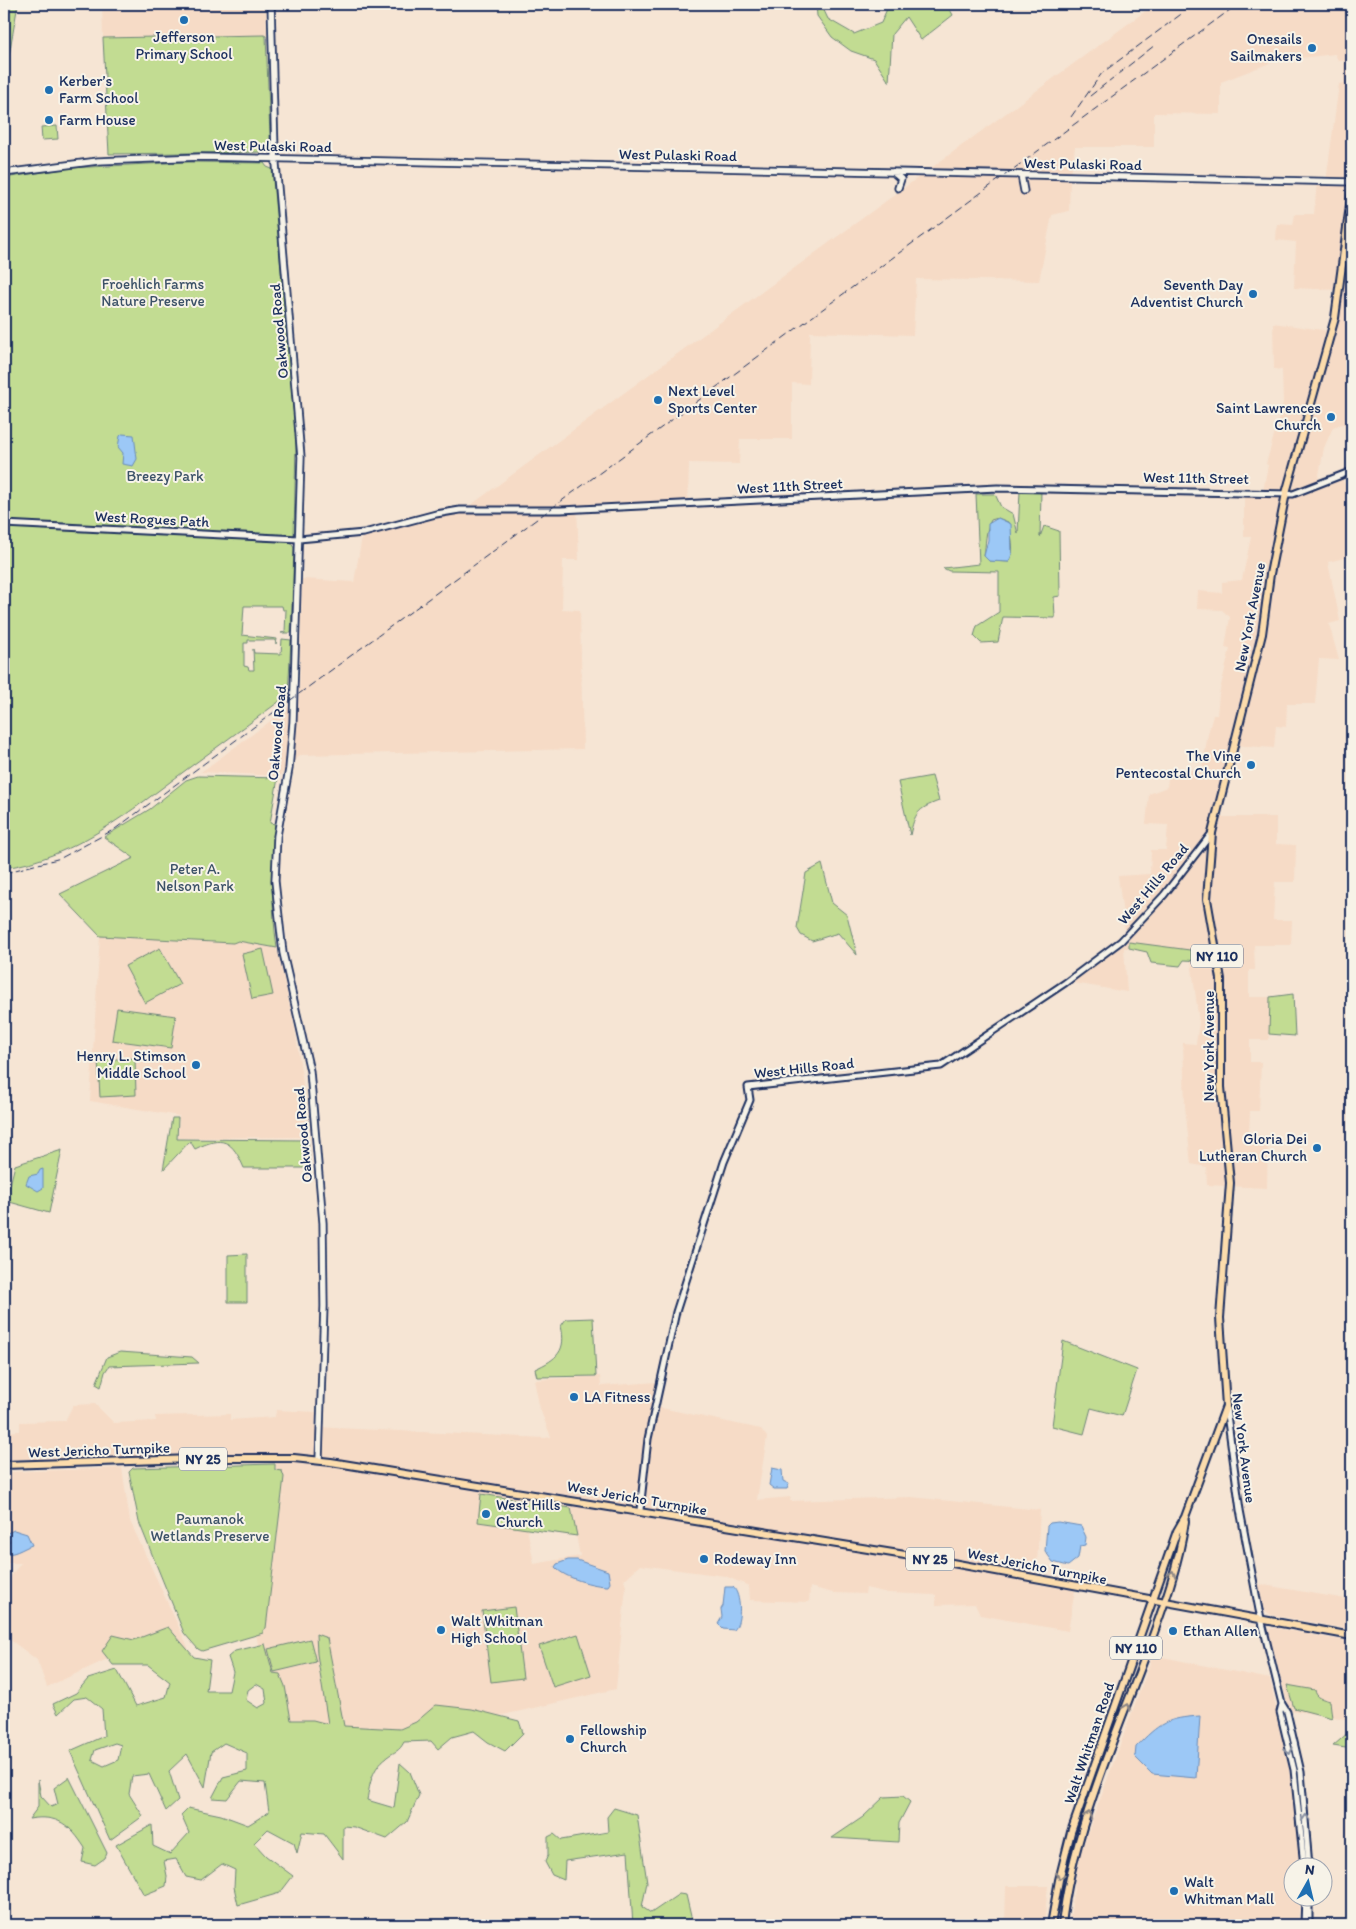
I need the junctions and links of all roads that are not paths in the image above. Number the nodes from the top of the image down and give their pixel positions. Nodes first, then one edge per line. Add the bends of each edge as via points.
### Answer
1 (271, 4) edge
2 (276, 158) junction
3 (893, 172) junction
4 (4, 173) edge
5 (1021, 175) junction
6 (1352, 182) edge
7 (898, 188) dead end
8 (1352, 190) edge
9 (1024, 191) dead end
10 (1352, 471) edge
11 (1286, 493) junction
12 (4, 524) edge
13 (299, 539) junction
14 (1212, 833) junction
15 (1223, 1374) junction
16 (1226, 1406) junction
17 (1229, 1426) junction
18 (1214, 1434) junction
19 (319, 1460) junction
20 (4, 1466) edge
21 (640, 1510) junction
22 (1185, 1517) junction
23 (1154, 1601) junction
24 (1165, 1603) junction
25 (1261, 1619) junction
26 (1352, 1636) edge
27 (1282, 1704) junction
28 (1071, 1832) junction
29 (1065, 1855) junction
30 (1303, 1856) edge
31 (1308, 1856) edge
32 (1076, 1857) junction
33 (1067, 1894) junction
34 (1305, 1906) edge
35 (1309, 1906) edge
36 (1051, 1925) edge
37 (1062, 1925) edge
38 (1304, 1925) edge
39 (1309, 1925) edge

1 - 2 main road, Oakwood Road
2 - 3 main road, West Pulaski Road
2 - 4 main road, West Pulaski Road via 165,157
2 - 13 main road, Oakwood Road via 301,439
3 - 5 main road, West Pulaski Road
3 - 7 main road via 901,180
5 - 6 main road, West Pulaski Road
5 - 9 main road
8 - 11 main road, New York Avenue / NY 110 via 1335,318
10 - 11 street, West 11th Street via 1296,493
11 - 13 street, West 11th Street via 997,488 561,510 460,510 364,534
11 - 14 main road, New York Avenue / NY 110 via 1262,634
12 - 13 street, West Rogues Path
13 - 19 main road, Oakwood Road via 294,722 277,836 275,881 283,953 310,1071 323,1223
14 - 15 main road, New York Avenue / NY 110 via 1207,899 1221,979 1221,1094 1230,1183 1220,1318
14 - 21 street, West Hills Road via 1164,895 1121,942 941,1066 748,1087 750,1100 724,1162 676,1312 648,1439
15 - 16 main road, New York Avenue / NY 110
15 - 18 main road, Walt Whitman Road / NY 110
16 - 17 street, New York Avenue
16 - 18 main road, Walt Whitman Road / NY 110
17 - 18 street
17 - 25 street, New York Avenue via 1235,1486
18 - 22 main road, Walt Whitman Road / NY 110
19 - 20 main road, West Jericho Turnpike / NY 25 via 225,1458
19 - 21 main road, West Jericho Turnpike / NY 25
21 - 23 main road, West Jericho Turnpike / NY 25
22 - 23 main road, Walt Whitman Road / NY 110 via 1177,1531
24 -> 22 main road, Walt Whitman Road / NY 110
23 - 24 main road, West Jericho Turnpike / NY 25
23 - 28 main road, Walt Whitman Road / NY 110
24 - 25 main road, West Jericho Turnpike / NY 25
32 -> 24 main road, Walt Whitman Road / NY 110
25 - 26 main road, NY 25
25 - 27 street, New York Avenue
27 -> 30 street, New York Avenue via 1280,1712 1294,1770
31 -> 27 street, New York Avenue via 1301,1772 1287,1712
28 - 29 main road, Walt Whitman Road / NY 110
28 - 32 main road via 1071,1850
29 - 33 main road via 1071,1861
29 -> 36 main road, Walt Whitman Road / NY 110
32 - 33 main road, Walt Whitman Road / NY 110
33 - 37 main road, Walt Whitman Road / NY 110
34 - 38 street
35 - 39 street

